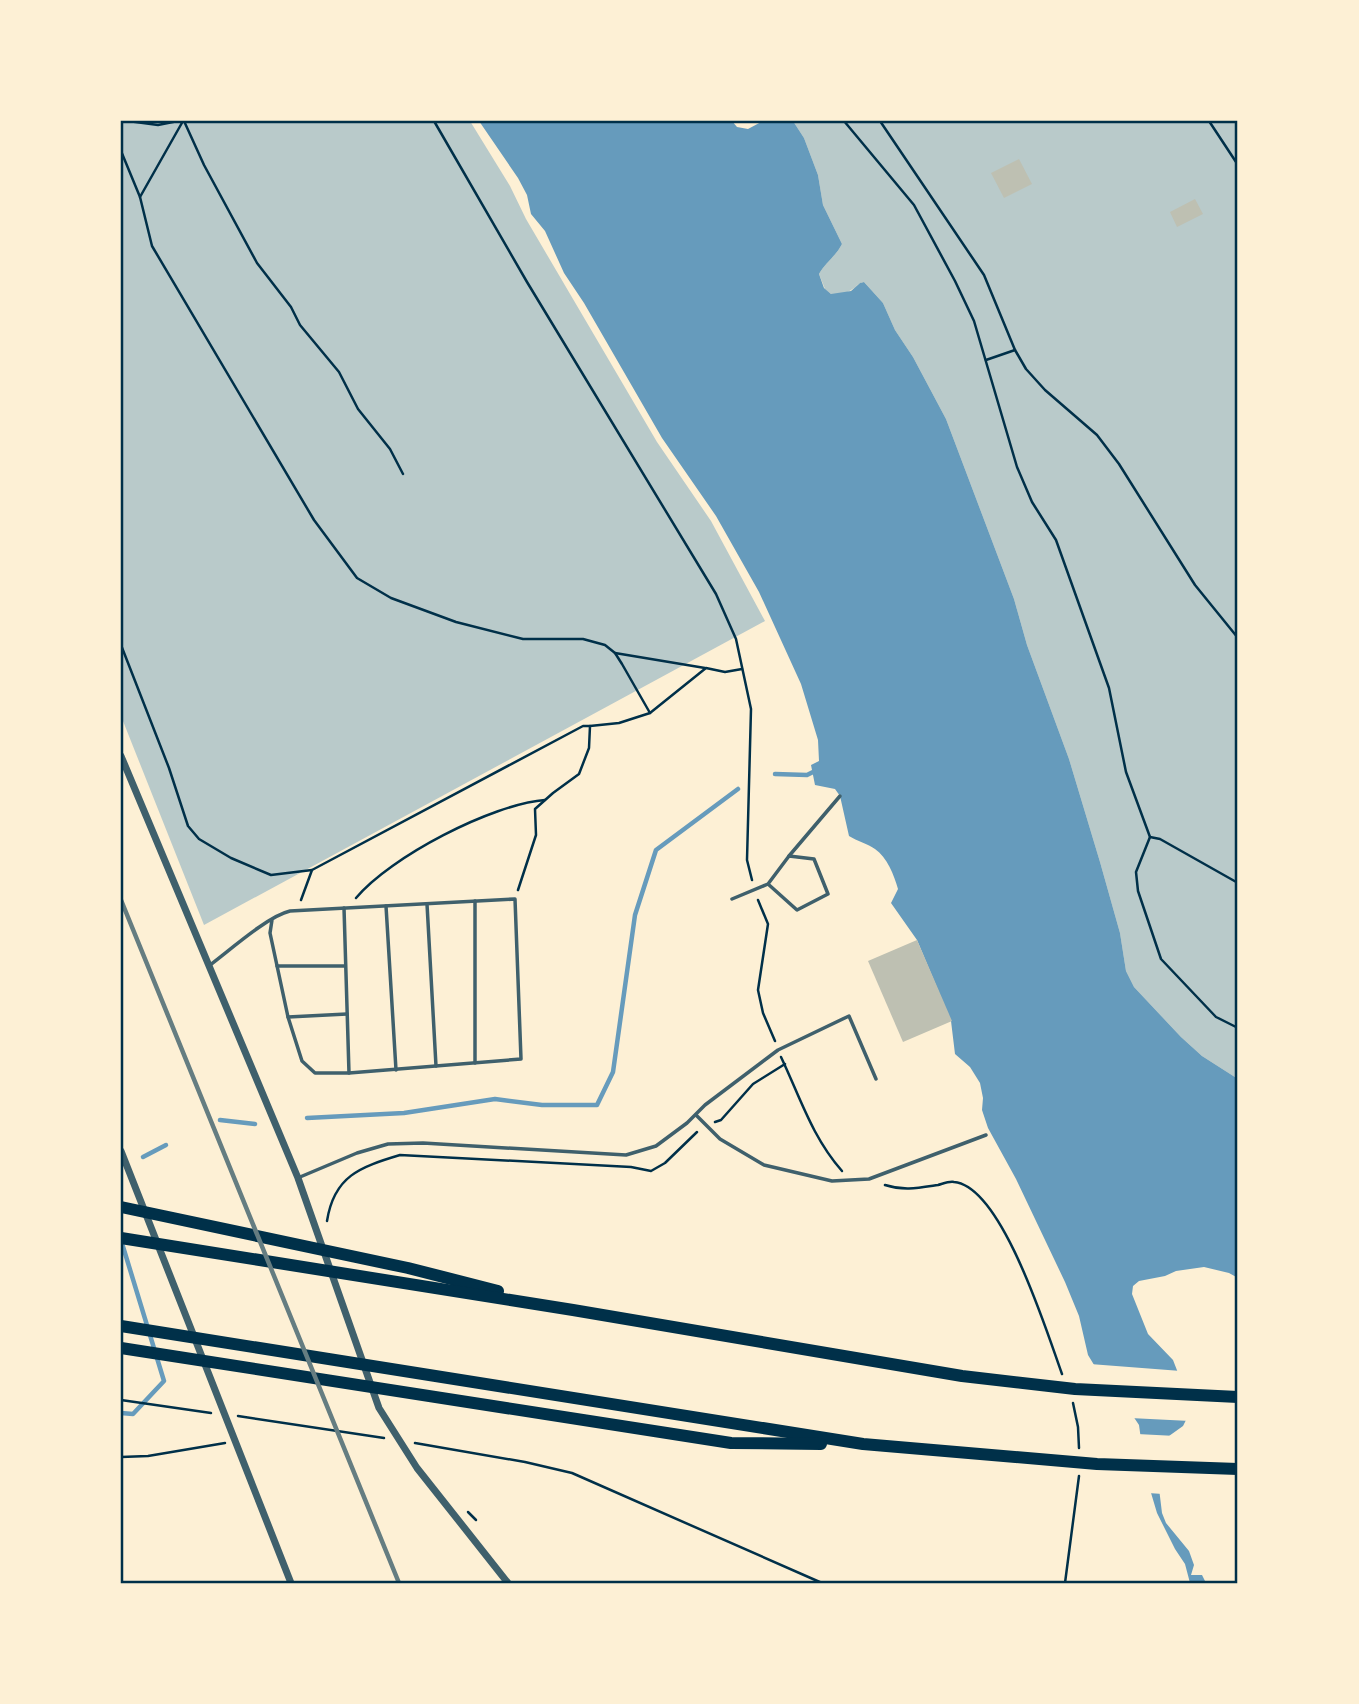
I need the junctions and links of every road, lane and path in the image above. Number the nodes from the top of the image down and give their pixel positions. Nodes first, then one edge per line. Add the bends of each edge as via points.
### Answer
1 (128, 121) edge
2 (178, 121) edge
3 (184, 121) edge
4 (434, 121) edge
5 (844, 121) edge
6 (880, 121) edge
7 (1209, 121) edge
8 (121, 151) edge
9 (1238, 164) edge
10 (140, 197) junction
11 (1015, 350) junction
12 (986, 360) junction
13 (403, 474) dead end
14 (1238, 638) edge
15 (121, 645) edge
16 (615, 653) junction
17 (706, 668) junction
18 (742, 669) junction
19 (650, 713) junction
20 (590, 726) junction
21 (121, 756) edge
22 (840, 796) dead end
23 (545, 800) junction
24 (1150, 837) junction
25 (789, 856) junction
26 (312, 870) junction
27 (1238, 883) edge
28 (768, 884) junction
29 (754, 890) junction
30 (515, 899) junction
31 (732, 899) dead end
32 (475, 901) junction
33 (427, 903) junction
34 (386, 906) junction
35 (356, 907) junction
36 (344, 908) junction
37 (298, 910) junction
38 (272, 920) junction
39 (208, 966) junction
40 (276, 966) junction
41 (345, 966) junction
42 (348, 1014) junction
43 (288, 1017) junction
44 (1238, 1028) edge
45 (778, 1050) junction
46 (475, 1063) junction
47 (785, 1064) junction
48 (436, 1066) junction
49 (396, 1070) junction
50 (349, 1073) junction
51 (876, 1079) dead end
52 (696, 1115) junction
53 (707, 1126) junction
54 (986, 1135) dead end
55 (121, 1151) edge
56 (298, 1178) junction
57 (869, 1179) junction
58 (121, 1207) edge
59 (326, 1227) dead end
60 (121, 1238) edge
61 (573, 1310) junction
62 (121, 1326) edge
63 (121, 1348) edge
64 (1064, 1378) dead end
65 (1238, 1397) edge
66 (1071, 1398) dead end
67 (121, 1401) edge
68 (212, 1413) dead end
69 (238, 1416) dead end
70 (395, 1440) dead end
71 (235, 1441) junction
72 (863, 1444) junction
73 (417, 1449) dead end
74 (1079, 1449) dead end
75 (121, 1457) edge
76 (1238, 1469) edge
77 (1080, 1471) dead end
78 (467, 1511) dead end
79 (476, 1520) dead end
80 (291, 1583) edge
81 (508, 1583) edge
82 (822, 1583) edge
83 (1065, 1583) edge

1 - 2 path via 158,125
3 - 10 path
3 - 13 path via 257,263 339,372 358,409 390,449
4 - 18 path via 716,594 736,639
5 - 12 path via 914,205 956,281
6 - 11 path via 984,275
7 - 9 path
8 - 10 path
10 - 16 path via 152,246 314,520 356,578 391,598 456,622 523,639 583,639 606,645
11 - 12 path
11 - 14 path via 1045,390 1097,435 1189,576
12 - 24 path via 1017,467 1056,540 1109,688 1126,772
15 - 26 path via 188,826 199,839 271,875
16 - 17 path
16 - 19 path
17 - 18 path
17 - 19 path
18 - 29 path via 751,709 747,860
19 - 20 path
20 - 23 path via 589,748 579,774
20 - 26 path
21 - 39 street
22 - 25 lane
23 - 30 path via 535,809 536,835
23 - 35 path via 527,801 488,815 404,856 356,897
24 - 27 path
24 - 44 path via 1136,872 1161,959 1216,1017
25 - 28 lane
25 - 28 lane via 814,859 828,894 797,910
26 - 37 path
28 - 29 lane
29 - 31 lane
29 - 45 path via 768,924 758,990
30 - 32 lane
30 - 46 lane via 521,1059
32 - 33 lane
32 - 46 lane
33 - 34 lane
33 - 48 lane
34 - 35 lane
34 - 49 lane
35 - 36 lane
36 - 37 lane
36 - 41 lane
37 - 38 lane via 283,912
38 - 39 lane
38 - 40 lane
39 - 56 street
40 - 41 lane
40 - 43 lane
41 - 42 lane
42 - 43 lane
42 - 50 lane
43 - 50 lane via 302,1061 315,1073
45 - 47 path
45 - 51 lane via 849,1016
45 - 52 lane
46 - 48 lane
47 - 53 path via 754,1084 721,1120
47 - 57 path via 823,1148 842,1171
48 - 49 lane
49 - 50 lane
52 - 53 lane
52 - 56 lane via 656,1146 626,1155 388,1144
53 - 57 lane via 764,1165 832,1181
53 - 59 path via 651,1171 400,1155 342,1181 329,1205
54 - 57 lane
55 - 71 street
56 - 81 street via 379,1408 417,1468
57 - 64 path via 899,1190 955,1182 981,1197 999,1219 1028,1281
58 - 61 highway via 408,1268
60 - 61 highway
61 - 65 highway via 962,1377 1075,1389
62 - 72 highway
63 - 72 highway via 731,1443
66 - 74 path
67 - 68 path
69 - 70 path
71 - 75 path
71 - 80 street
72 - 76 highway via 1097,1464
73 - 82 path via 409,1440 572,1473
77 - 83 path
78 - 79 path

